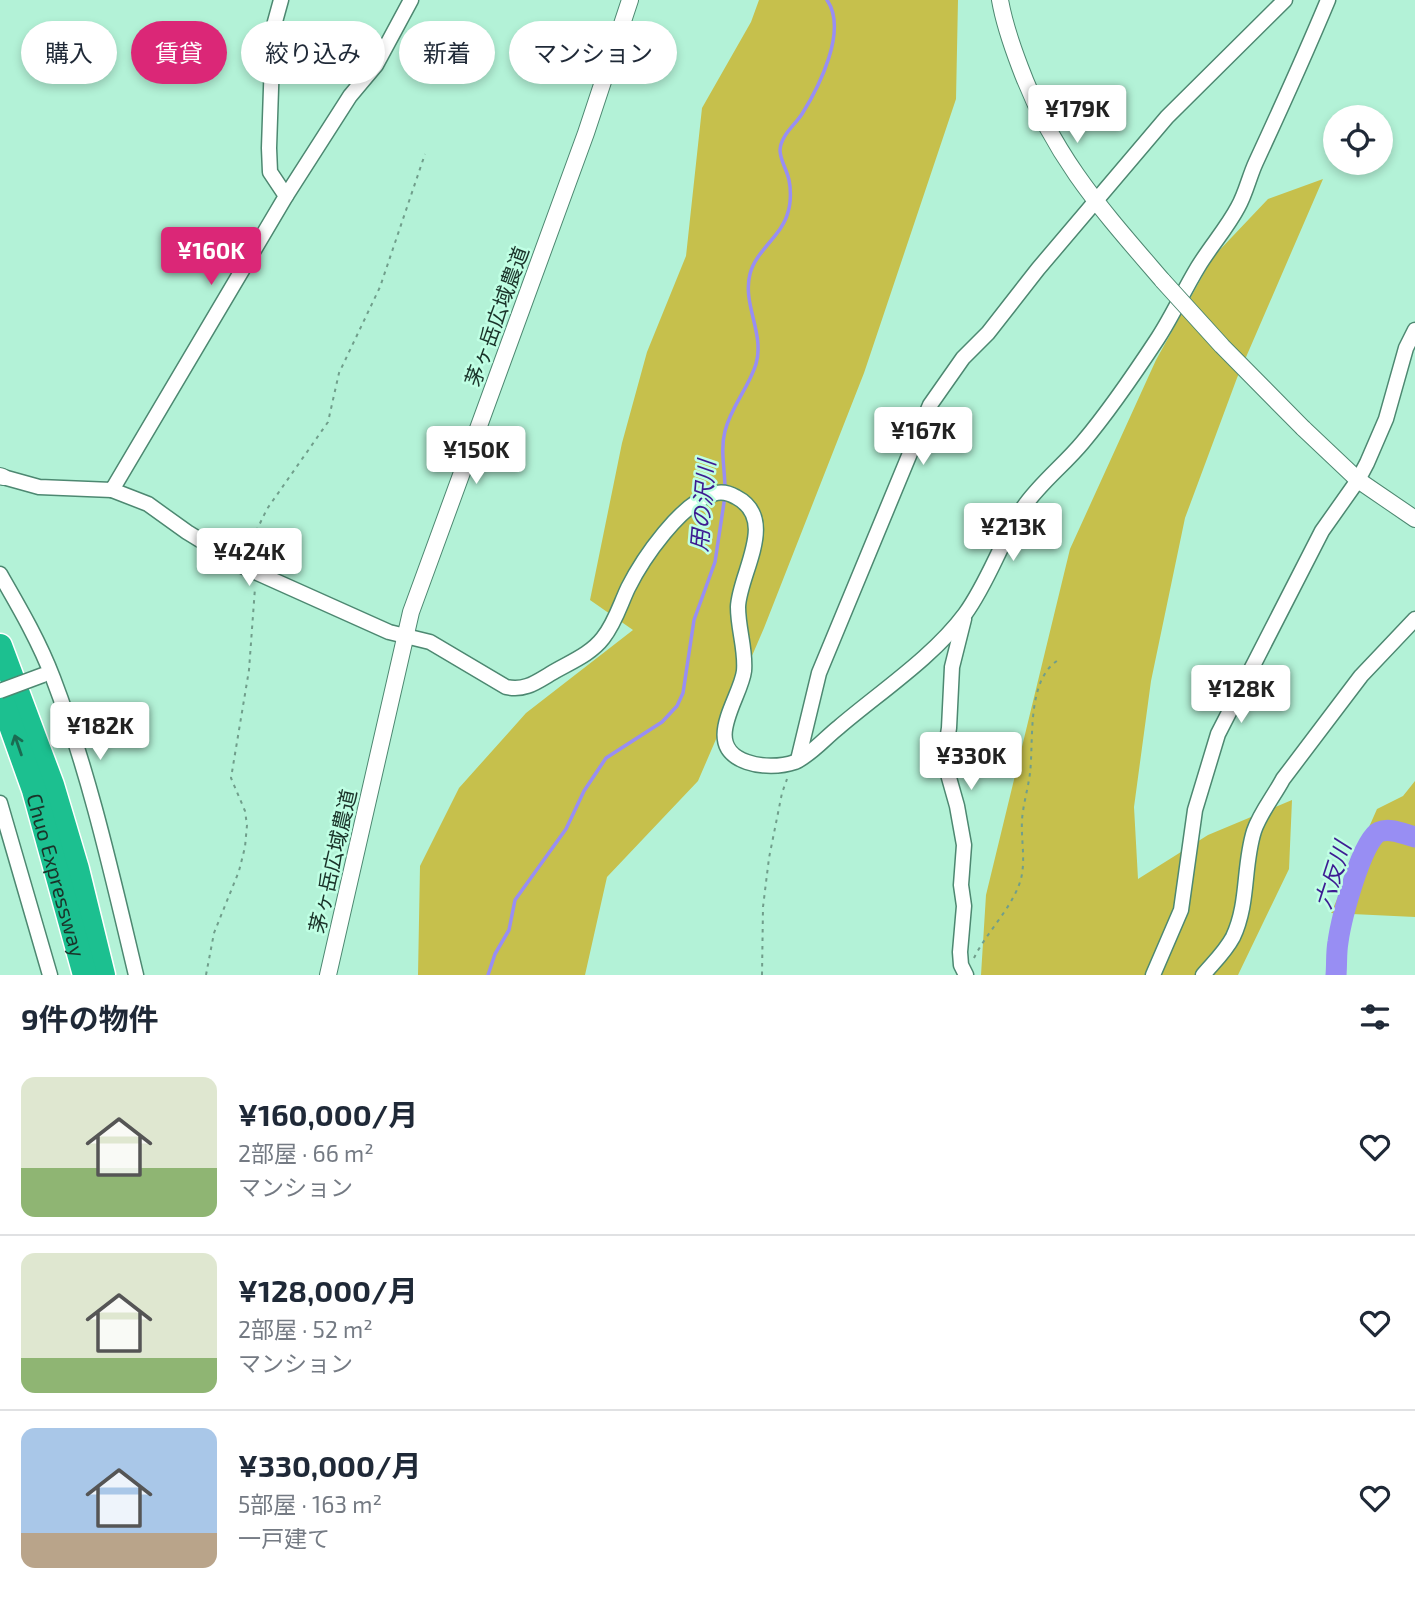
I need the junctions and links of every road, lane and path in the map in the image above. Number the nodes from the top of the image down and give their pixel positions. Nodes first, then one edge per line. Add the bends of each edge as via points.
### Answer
1 (281, 0) edge
2 (411, 0) edge
3 (630, 0) edge
4 (1000, 0) edge
5 (1285, 0) edge
6 (1328, 0) edge
7 (425, 154) dead end
8 (286, 196) junction
9 (1096, 203) junction
10 (1415, 330) edge
11 (1, 476) edge
12 (1358, 480) junction
13 (112, 490) junction
14 (1415, 519) edge
15 (240, 564) junction
16 (258, 573) junction
17 (0, 574) edge
18 (966, 612) junction
19 (1415, 619) edge
20 (405, 635) junction
21 (0, 646) edge
22 (1060, 659) dead end
23 (47, 673) junction
24 (0, 693) edge
25 (796, 761) junction
26 (0, 803) edge
27 (969, 968) edge
28 (50, 975) edge
29 (85, 975) edge
30 (103, 975) edge
31 (136, 975) edge
32 (206, 975) edge
33 (328, 975) edge
34 (762, 975) edge
35 (1153, 975) edge
36 (1203, 975) edge

1 - 8 street via 273,29 269,148 270,172
2 - 8 street via 376,65 350,96
3 - 20 street, 茅ヶ岳広域農道
4 - 9 street via 1012,46 1041,118
5 - 9 street via 1167,117
6 - 18 street via 1239,207 1199,265 1161,334 1085,441 1024,507
7 - 15 path via 380,287 339,373 328,422 267,509
8 - 13 street
9 - 12 street, bridge via 1222,346
9 - 25 street via 963,358 930,404 819,673
10 - 12 street via 1405,348 1386,419
11 - 13 street via 39,487
12 - 14 street
12 - 35 street via 1322,531 1218,734 1195,810 1181,911
13 - 15 street via 148,504
15 - 16 street
16 - 20 street
16 - 32 path via 249,670 231,778 245,811 245,847 214,933
17 - 23 street via 25,618
18 - 25 street via 927,653
18 - 27 street via 952,667 944,760 964,845 960,952 961,965
19 - 36 street via 1361,676 1283,779 1255,831 1238,923 1224,952
20 - 25 street via 430,642 506,687 526,688 600,643 636,574 659,542 688,508 723,492 750,508 757,531 738,606 744,677 727,714 725,734 733,755 743,761 758,765
20 - 33 street, 茅ヶ岳広域農道
21 - 30 highway, Chuo Expressway via 52,785
22 - 27 path via 1044,673 1032,713 1021,875
23 - 24 street, bridge
23 - 31 street via 93,796
29 -> 24 highway, Chuo Expressway via 34,790
25 - 34 path via 782,793 769,858
26 - 28 street

